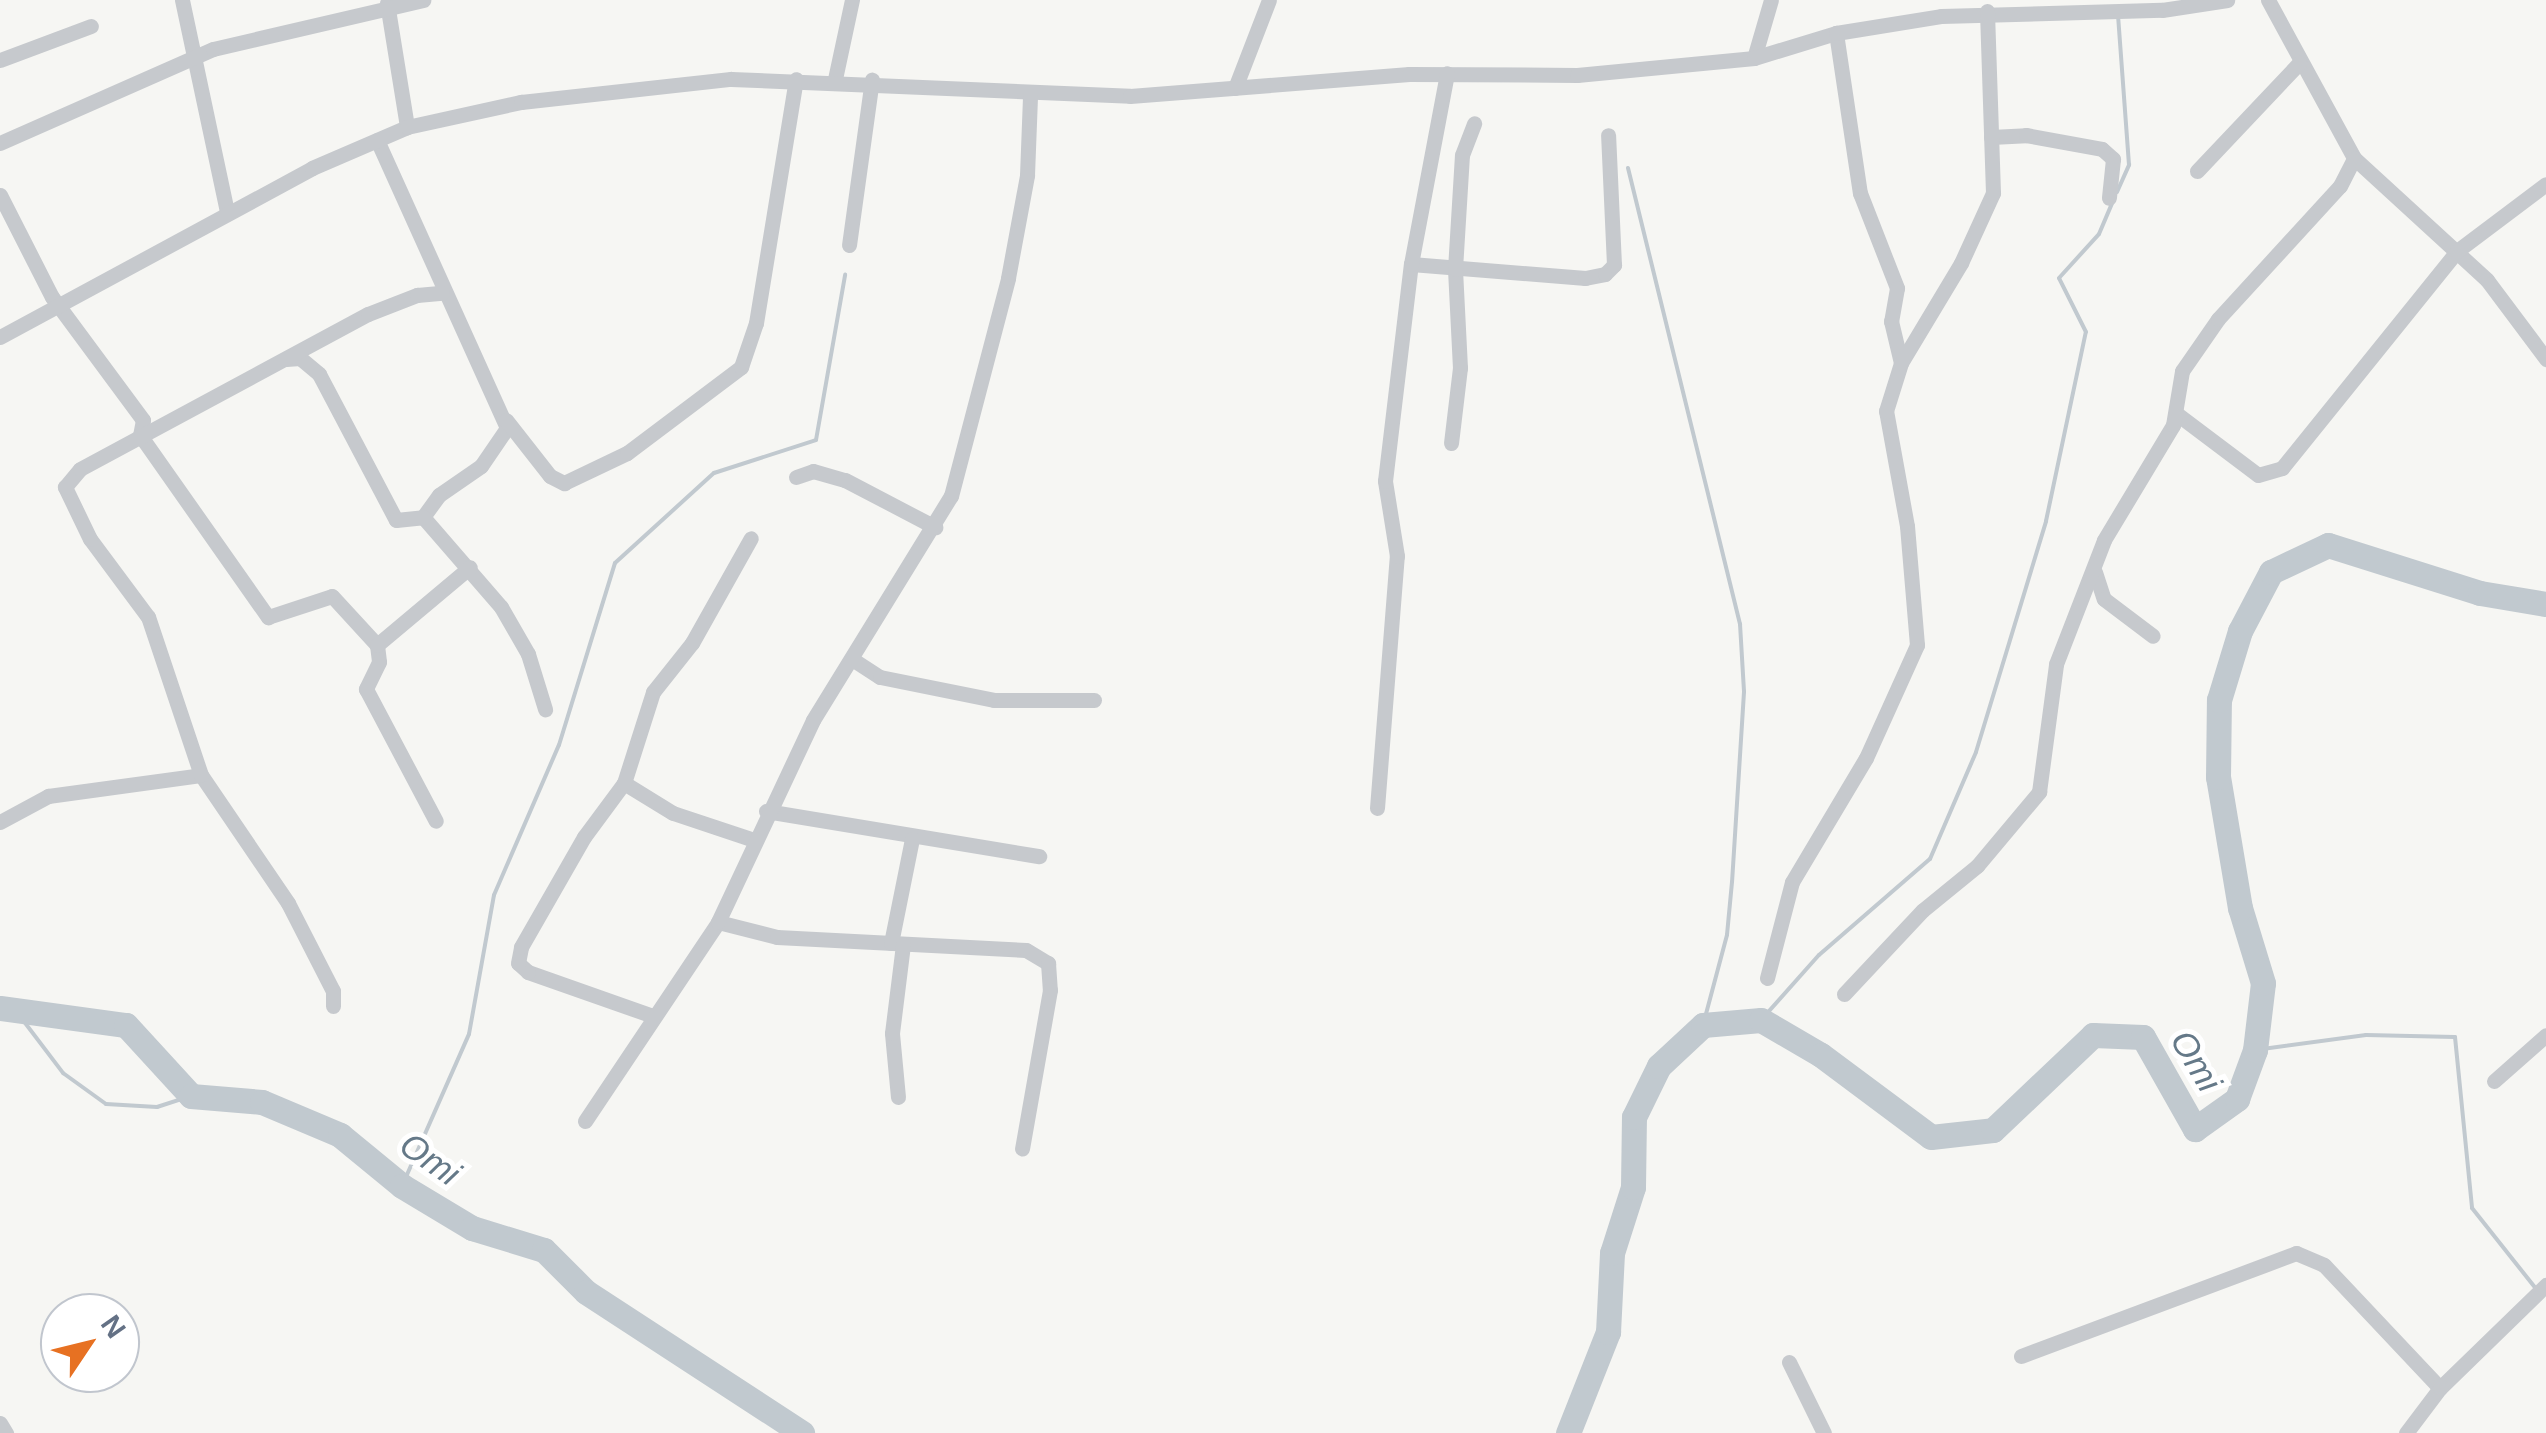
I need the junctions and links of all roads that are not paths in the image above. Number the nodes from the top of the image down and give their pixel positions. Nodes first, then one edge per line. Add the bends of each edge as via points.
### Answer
1 (182, 0) edge
2 (423, 0) edge
3 (852, 0) edge
4 (1269, 0) edge
5 (1770, 0) edge
6 (2227, 0) edge
7 (2268, 0) edge
8 (388, 5) edge
9 (1941, 8) edge
10 (1987, 11) junction
11 (91, 26) dead end
12 (1836, 33) junction
13 (194, 58) junction
14 (1754, 58) junction
15 (0, 60) edge
16 (2299, 63) junction
17 (1448, 73) junction
18 (796, 79) junction
19 (835, 79) junction
20 (872, 80) junction
21 (1236, 88) junction
22 (1030, 96) junction
23 (1474, 123) dead end
24 (407, 128) junction
25 (1608, 134) dead end
26 (1992, 137) junction
27 (377, 140) junction
28 (0, 143) edge
29 (2354, 158) junction
30 (2197, 171) dead end
31 (2546, 184) edge
32 (0, 194) edge
33 (2108, 198) dead end
34 (226, 212) junction
35 (850, 245) dead end
36 (2457, 252) junction
37 (1411, 264) junction
38 (1455, 268) junction
39 (435, 274) junction
40 (442, 293) junction
41 (417, 295) junction
42 (63, 306) junction
43 (0, 337) edge
44 (307, 348) junction
45 (282, 359) junction
46 (2546, 359) edge
47 (1901, 363) junction
48 (319, 374) junction
49 (494, 406) junction
50 (2177, 414) junction
51 (140, 435) junction
52 (1451, 443) dead end
53 (796, 477) dead end
54 (424, 518) junction
55 (935, 527) junction
56 (751, 538) dead end
57 (2096, 563) junction
58 (470, 567) junction
59 (2153, 636) dead end
60 (377, 645) junction
61 (852, 659) junction
62 (1094, 700) dead end
63 (545, 709) dead end
64 (201, 775) junction
65 (624, 783) junction
66 (1377, 808) dead end
67 (766, 811) junction
68 (0, 822) edge
69 (436, 822) dead end
70 (912, 839) junction
71 (754, 840) junction
72 (1039, 856) dead end
73 (718, 922) junction
74 (897, 944) junction
75 (1767, 978) dead end
76 (1844, 994) dead end
77 (332, 1006) dead end
78 (653, 1016) junction
79 (2546, 1035) edge
80 (2494, 1081) dead end
81 (898, 1096) dead end
82 (586, 1121) dead end
83 (1022, 1149) dead end
84 (2541, 1291) edge
85 (2021, 1356) dead end
86 (1789, 1362) dead end
87 (2440, 1388) junction
88 (1824, 1433) edge
89 (2406, 1433) edge

1 - 13 street
2 - 8 street
3 - 19 street
4 - 21 street
5 - 14 street
6 - 10 street via 2162,10
7 - 16 street
8 - 13 street
8 - 24 street
9 - 10 street
9 - 12 street
10 - 26 street
11 - 15 street
12 - 14 street
12 - 47 street via 1860,193 1897,288 1891,320
13 - 28 street
13 - 34 street
14 - 17 street via 1577,74
16 - 29 street
16 - 30 street
17 - 21 street
17 - 37 street
18 - 19 street
18 - 24 street via 641,84
18 - 49 street via 756,323 742,367 627,453 564,484 550,476
19 - 20 street
20 - 22 street
20 - 35 street
21 - 22 street
22 - 55 street via 1027,175 984,388 963,467
23 - 38 street via 1462,155
24 - 27 street
25 - 38 street via 1614,265 1605,274
26 - 33 street via 2026,135 2102,149 2114,158
26 - 47 street via 1995,172 1987,210
27 - 34 street
27 - 39 street
29 - 36 street
29 - 50 street via 2340,186 2218,318 2182,371
31 - 36 street
32 - 42 street via 52,297
34 - 42 street
36 - 46 street
36 - 50 street via 2282,468 2258,474
37 - 38 street
37 - 66 street via 1385,481 1398,556
38 - 52 street via 1460,368
39 - 40 street
39 - 41 street
40 - 41 street
40 - 49 street
41 - 44 street
42 - 43 street
42 - 51 street via 143,420
44 - 45 street
44 - 48 street
45 - 48 street via 300,358
45 - 51 street
47 - 75 street via 1886,411 1908,526 1917,645 1866,758 1792,882
48 - 54 street via 396,520
49 - 54 street via 508,428 481,466 439,495
50 - 57 street
51 - 60 street via 268,616 332,596
51 - 64 street via 80,469 65,487 80,522 148,616
53 - 55 street via 813,472 845,480
54 - 58 street
55 - 61 street
56 - 65 street via 692,643 653,692
57 - 59 street via 2094,579 2104,599
57 - 76 street via 2056,664 2039,792 1977,866 1923,910
58 - 60 street
58 - 63 street via 528,654
60 - 69 street via 379,662 366,690
61 - 62 street via 880,677 994,700
61 - 67 street
64 - 68 street via 48,796
64 - 77 street via 288,903 333,991
65 - 71 street via 673,813
65 - 78 street via 584,837 518,963 589,997
67 - 70 street
67 - 71 street
70 - 72 street
70 - 74 street
71 - 73 street
73 - 74 street via 777,937
73 - 78 street
74 - 81 street via 892,1032
74 - 83 street via 1026,950 1048,963 1050,990
78 - 82 street
79 - 80 street
84 - 87 street
85 - 87 street via 2296,1253 2324,1265
86 - 88 street
87 - 89 street

